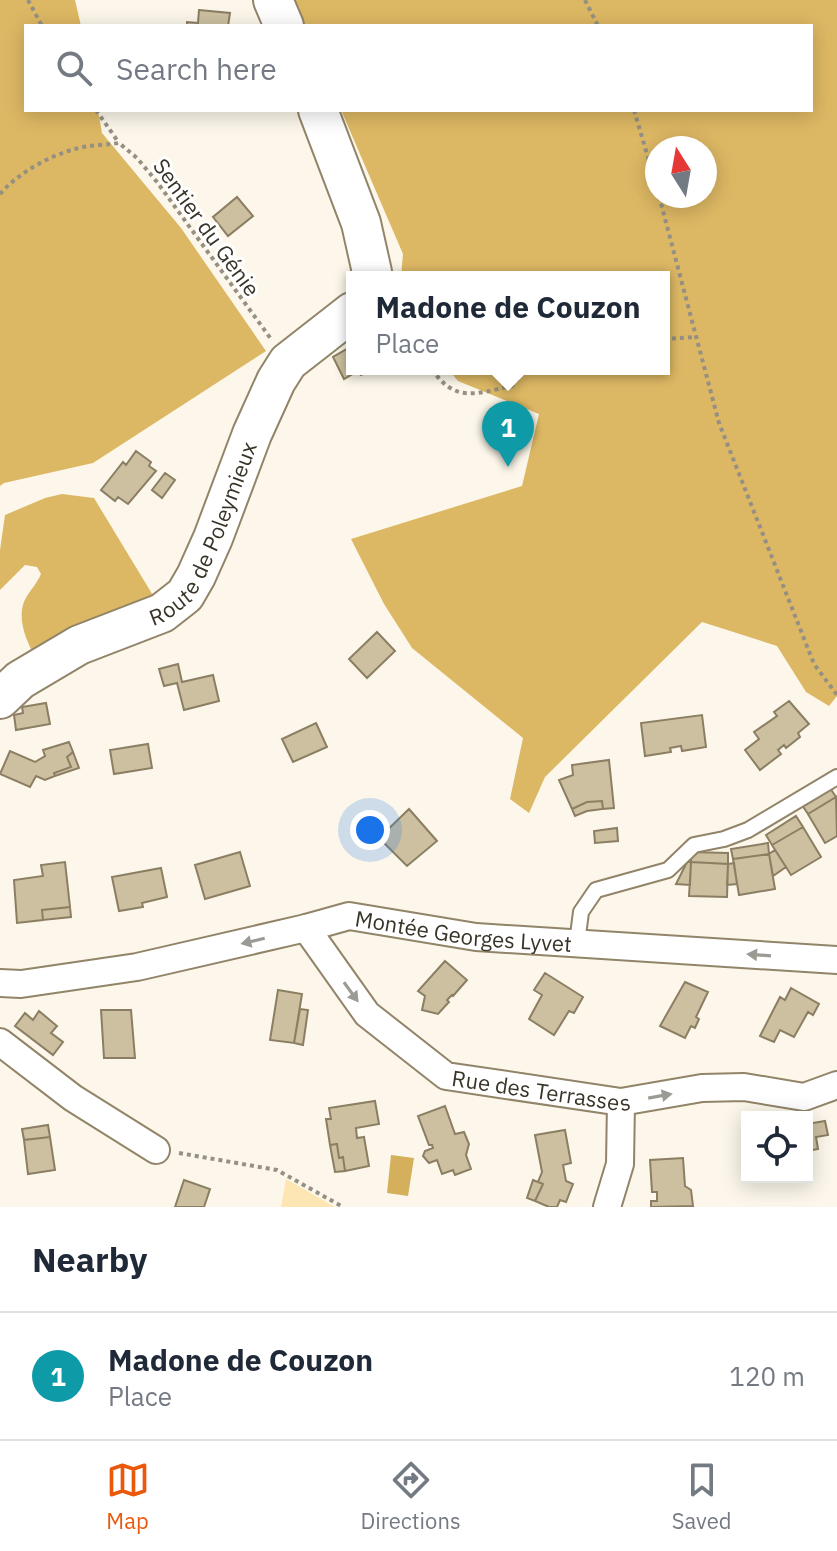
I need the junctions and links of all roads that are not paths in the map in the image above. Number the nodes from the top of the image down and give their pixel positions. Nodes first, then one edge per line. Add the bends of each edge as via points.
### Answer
1 (273, 0) edge
2 (283, 24) edge
3 (319, 112) edge
4 (372, 271) edge
5 (346, 317) edge
6 (0, 699) edge
7 (837, 777) edge
8 (306, 928) junction
9 (577, 943) junction
10 (837, 960) edge
11 (0, 983) edge
12 (0, 1042) edge
13 (837, 1085) edge
14 (621, 1102) junction
15 (156, 1150) road end
16 (607, 1207) edge

1 - 2 street
3 - 4 street via 361,223
5 - 6 street, Route de Poleymieux via 288,362 276,381 185,595 162,613 79,645 20,680
7 - 9 lane via 748,830 694,845 668,870 596,890 581,912
8 - 9 street, Montée Georges Lyvet via 349,916 476,937
8 -> 11 street, Montée Georges Lyvet via 137,967
8 -> 14 street, Rue des Terrasses via 367,1014 446,1076
10 -> 9 street, Montée Georges Lyvet
12 - 15 street via 73,1098
14 -> 13 street, Rue des Terrasses via 702,1088 744,1087 804,1097
14 - 16 street via 620,1164

